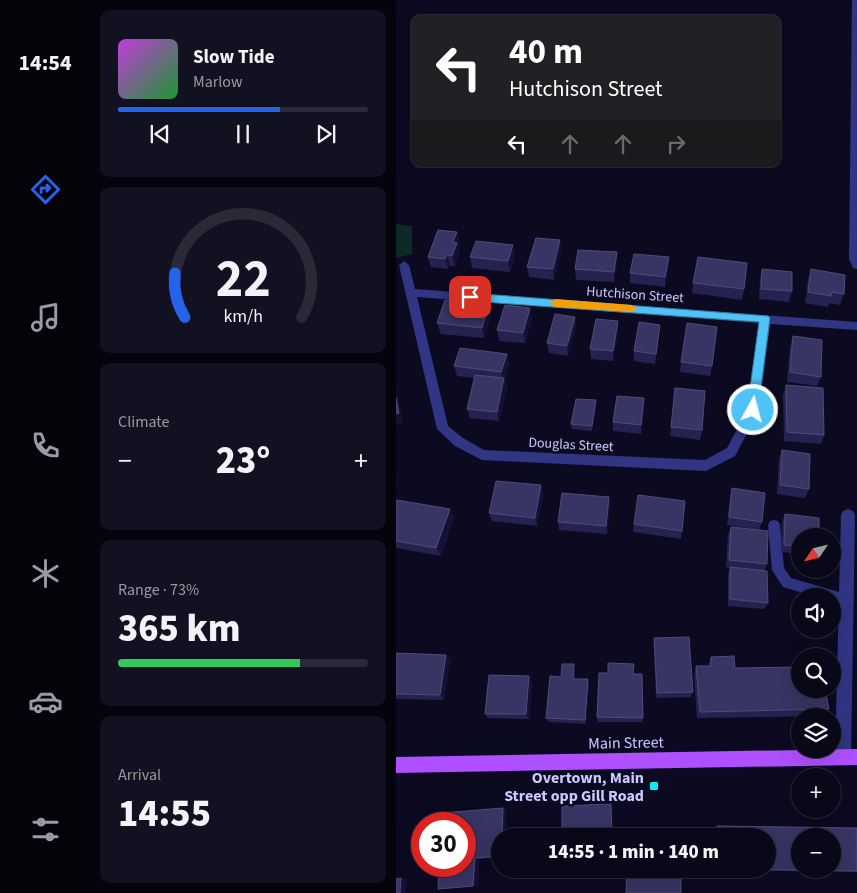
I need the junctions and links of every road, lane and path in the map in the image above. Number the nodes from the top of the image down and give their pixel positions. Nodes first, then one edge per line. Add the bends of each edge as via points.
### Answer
1 (856, 0) edge
2 (857, 265) edge
3 (404, 266) dead end
4 (412, 293) junction
5 (764, 318) junction
6 (857, 326) edge
7 (848, 515) dead end
8 (774, 525) dead end
9 (848, 600) junction
10 (850, 757) edge
11 (396, 765) edge

1 - 2 street via 854,258
3 - 4 street, Douglas Street
4 - 5 street, Hutchison Street
4 - 5 street, Douglas Street via 444,429 458,442 482,455 706,466 730,452 753,410
5 - 6 street, Hutchison Street
7 - 9 street
8 - 9 lane via 778,570 787,583
9 - 10 street
10 - 11 main road, Main Street

